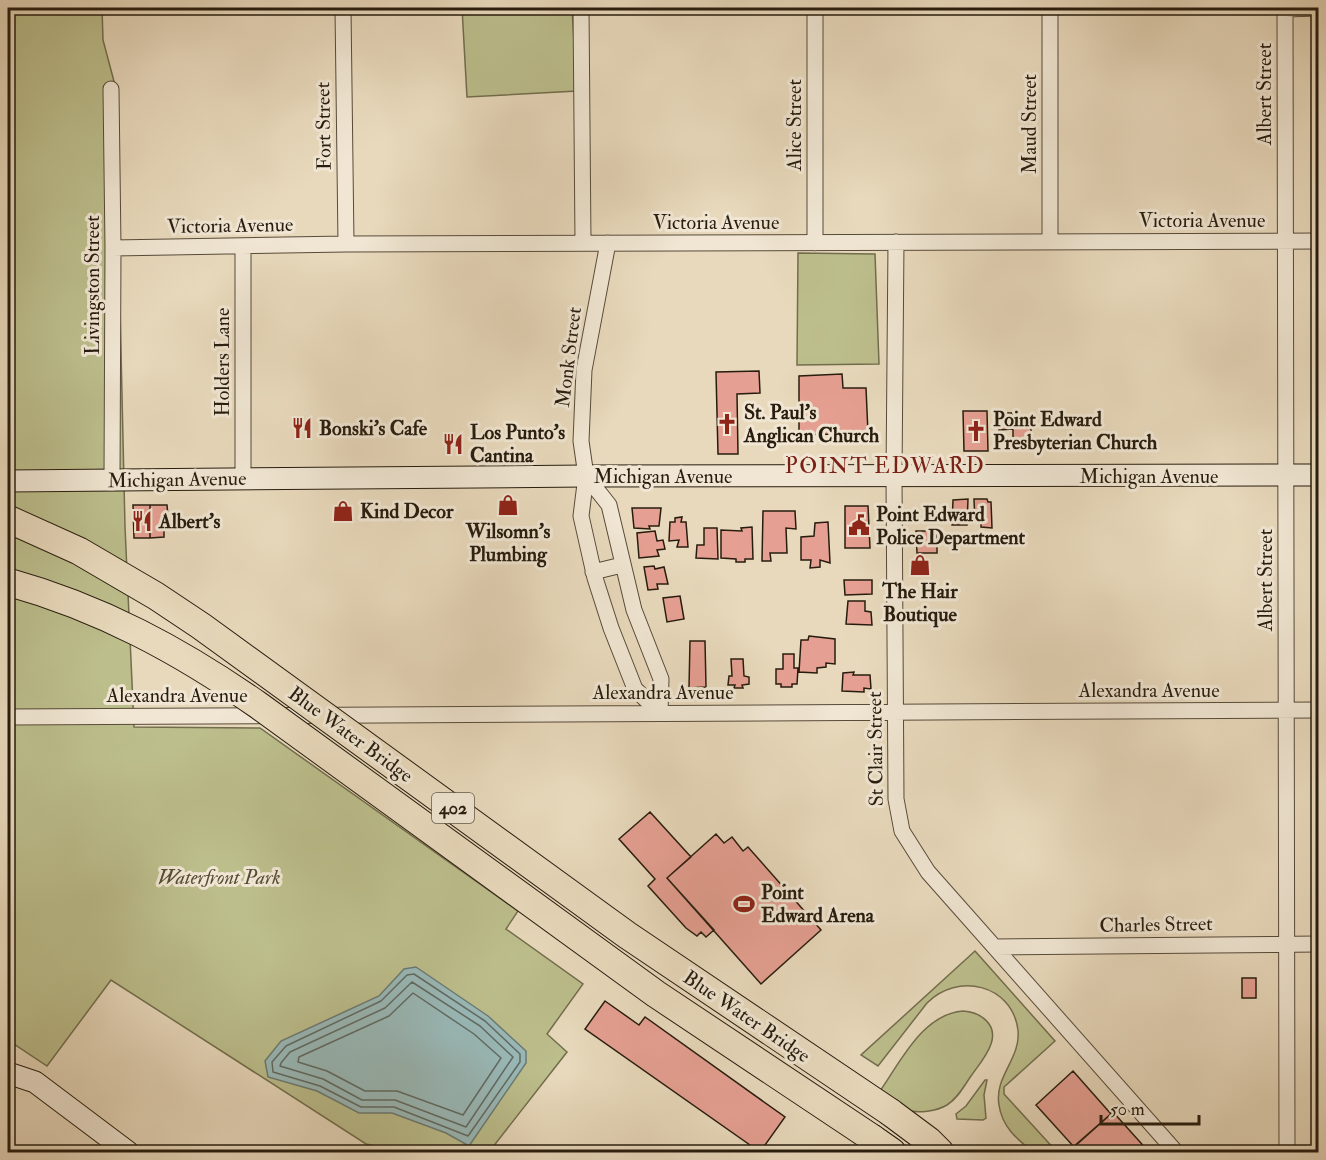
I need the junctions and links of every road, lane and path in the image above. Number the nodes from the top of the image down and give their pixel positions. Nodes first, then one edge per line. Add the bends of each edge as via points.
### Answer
1 (343, 8) edge
2 (581, 8) edge
3 (815, 8) edge
4 (1050, 8) edge
5 (1285, 8) edge
6 (1318, 8) edge
7 (111, 89) dead end
8 (1050, 241) junction
9 (1286, 241) junction
10 (1318, 241) edge
11 (896, 242) junction
12 (583, 243) junction
13 (608, 243) junction
14 (815, 243) junction
15 (345, 244) junction
16 (243, 246) junction
17 (113, 248) junction
18 (1286, 475) junction
19 (586, 476) junction
20 (894, 476) junction
21 (1318, 476) edge
22 (243, 479) junction
23 (112, 480) junction
24 (8, 481) edge
25 (8, 519) edge
26 (622, 565) junction
27 (593, 572) junction
28 (8, 582) edge
29 (640, 628) junction
30 (613, 632) junction
31 (1318, 710) edge
32 (1286, 711) junction
33 (895, 712) junction
34 (660, 713) junction
35 (8, 717) edge
36 (1286, 944) junction
37 (1318, 944) edge
38 (995, 947) junction
39 (8, 1060) edge
40 (8, 1073) edge
41 (35, 1082) junction
42 (885, 1148) edge
43 (128, 1152) edge
44 (940, 1152) edge
45 (1176, 1152) edge
46 (1287, 1152) edge

1 - 15 street, Fort Street
2 - 12 street
3 - 14 street, Alice Street
4 - 8 street, Maud Street
5 - 6 street
5 - 9 street, Albert Street
7 - 17 street, Livingston Street
8 - 9 street, Victoria Avenue
8 - 11 street, Victoria Avenue
9 - 10 street, Victoria Avenue
9 - 18 street, Albert Street
11 - 14 street, Victoria Avenue
11 - 20 street, St Clair Street
12 - 13 street, Victoria Avenue
12 - 15 street, Victoria Avenue
13 - 14 street, Victoria Avenue
13 - 19 street, Monk Street via 584,370 581,441
15 - 16 street, Victoria Avenue
16 - 17 street, Victoria Avenue
16 - 22 street, Holders Lane
17 - 23 street, Livingston Street
18 - 20 street, Michigan Avenue
18 - 21 street, Michigan Avenue
18 - 32 street, Albert Street
19 - 20 street, Michigan Avenue
19 - 22 street, Michigan Avenue
19 - 26 street via 609,505
19 - 27 street, Monk Street via 581,516
20 - 33 street, St Clair Street
22 - 23 street, Michigan Avenue
23 - 24 street, Michigan Avenue
25 - 44 highway, Blue Water Bridge / 402, bridge via 79,551 201,626 627,935 890,1112
26 - 27 street
26 - 29 street
27 - 30 street, Monk Street
28 - 42 highway, Blue Water Bridge / 402, bridge via 108,618 199,665 656,994
29 - 30 street
29 - 34 street via 661,680
30 - 34 street, Monk Street via 635,689
31 - 32 street, Alexandra Avenue
32 - 33 street, Alexandra Avenue
32 - 36 street, Albert Street
33 - 34 street, Alexandra Avenue
33 - 38 street, St Clair Street via 896,800 903,831 928,872
34 - 35 street, Alexandra Avenue
36 - 37 street, Charles Street
36 - 38 street, Charles Street
36 - 46 street, Albert Street
38 - 45 street, St Clair Street
39 - 41 street
40 - 41 street
41 - 43 street

